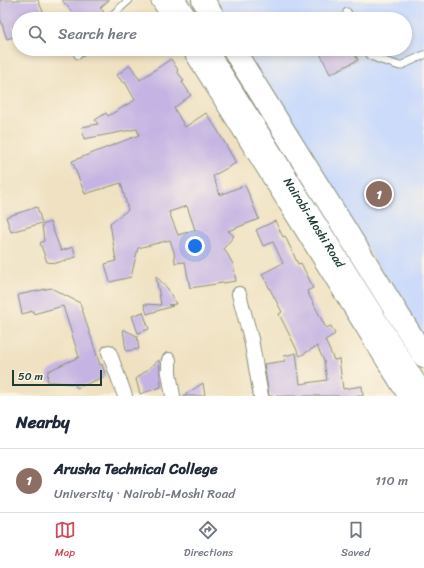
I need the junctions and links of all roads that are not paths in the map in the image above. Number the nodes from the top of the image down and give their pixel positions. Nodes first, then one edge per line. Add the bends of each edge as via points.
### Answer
1 (130, 0) edge
2 (158, 0) edge
3 (174, 0) edge
4 (203, 0) edge
5 (116, 12) edge
6 (166, 12) edge
7 (182, 12) edge
8 (211, 12) edge
9 (424, 55) edge
10 (193, 56) edge
11 (209, 56) edge
12 (238, 56) edge
13 (371, 56) edge
14 (239, 294) dead end
15 (109, 352) dead end
16 (424, 356) edge
17 (170, 360) dead end
18 (125, 396) edge
19 (173, 396) edge
20 (261, 396) edge
21 (405, 396) edge
22 (424, 396) edge

1 - 5 lane
2 - 6 street
3 - 7 highway
4 - 8 highway
9 - 13 lane via 400,66
10 - 21 street
11 - 22 highway, Nairobi-Moshi Road
12 - 16 highway, Nairobi-Moshi Road
14 - 20 street via 251,338
15 - 18 street
17 - 19 street via 169,373

